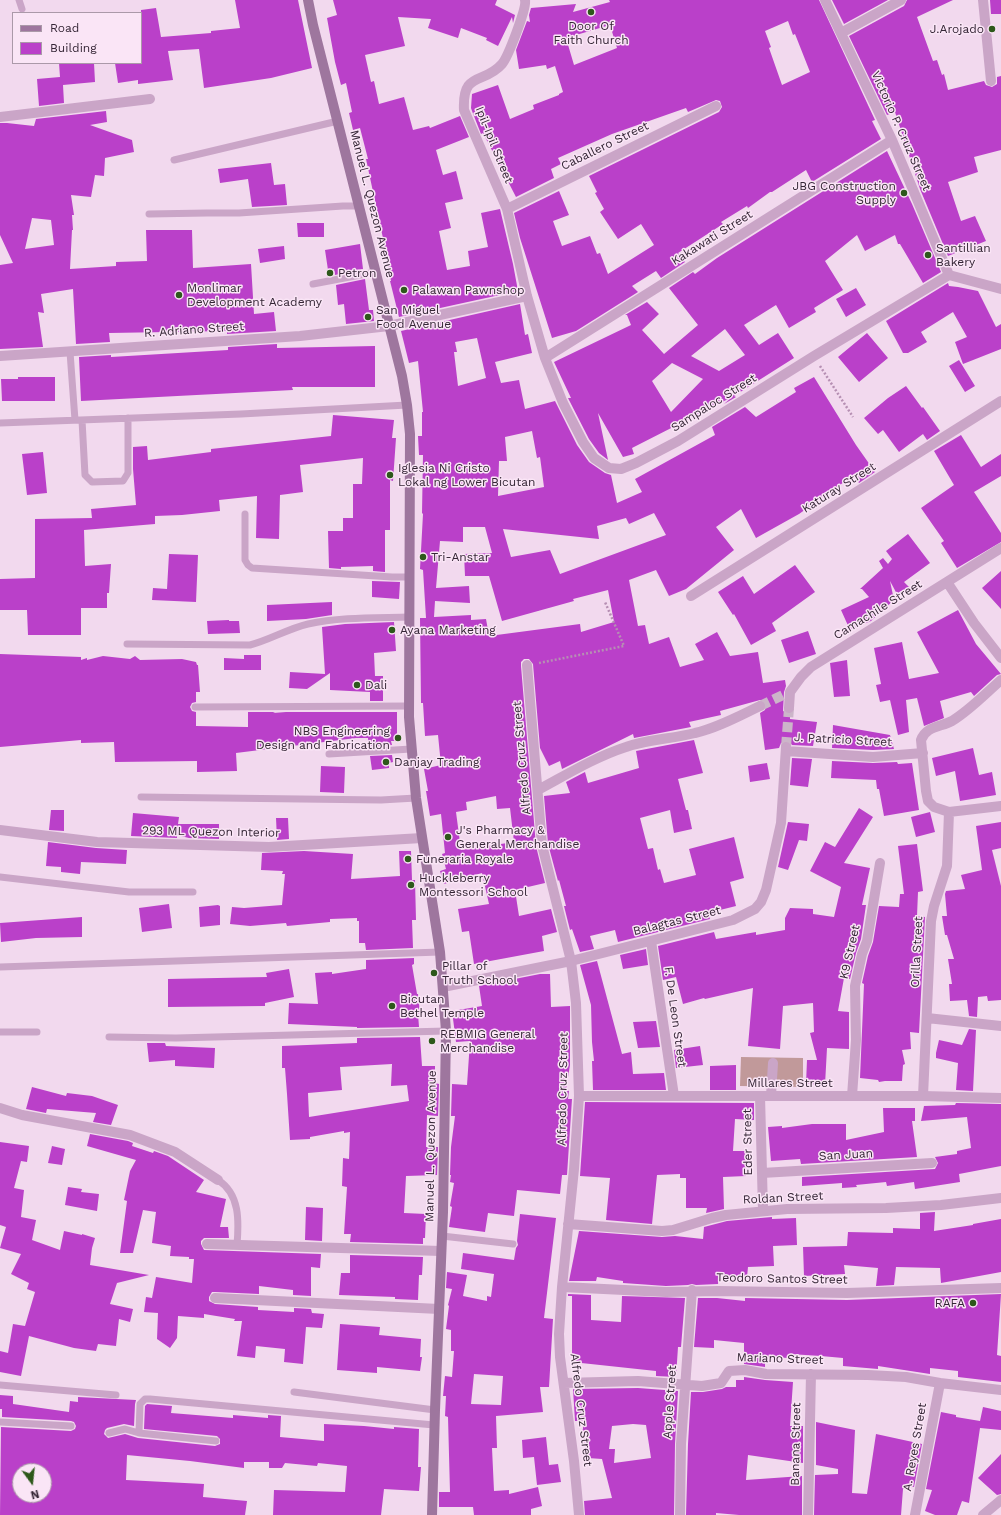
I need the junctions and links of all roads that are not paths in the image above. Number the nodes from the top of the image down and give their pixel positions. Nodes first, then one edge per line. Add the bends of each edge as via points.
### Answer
1 (19, 0) edge
2 (308, 0) edge
3 (525, 0) edge
4 (825, 0) edge
5 (901, 0) edge
6 (983, 0) edge
7 (22, 9) dead end
8 (841, 33) junction
9 (991, 81) dead end
10 (150, 99) dead end
11 (716, 106) dead end
12 (0, 117) edge
13 (338, 121) junction
14 (892, 140) junction
15 (174, 160) dead end
16 (360, 206) junction
17 (507, 209) junction
18 (149, 214) dead end
19 (376, 272) junction
20 (949, 275) junction
21 (313, 284) dead end
22 (1001, 290) edge
23 (527, 296) junction
24 (389, 326) junction
25 (70, 352) junction
26 (0, 356) edge
27 (545, 358) junction
28 (1001, 401) edge
29 (407, 405) junction
30 (128, 418) junction
31 (79, 420) junction
32 (0, 423) edge
33 (245, 514) dead end
34 (1001, 548) edge
35 (409, 576) junction
36 (947, 582) junction
37 (692, 596) dead end
38 (409, 617) junction
39 (127, 644) dead end
40 (1001, 658) edge
41 (527, 665) road end
42 (1001, 680) edge
43 (408, 706) junction
44 (760, 706) tunnel mouth
45 (194, 707) dead end
46 (789, 708) tunnel mouth
47 (411, 749) junction
48 (786, 749) joint
49 (923, 753) junction
50 (329, 754) dead end
51 (538, 790) junction
52 (141, 797) dead end
53 (416, 798) junction
54 (1001, 806) edge
55 (948, 812) junction
56 (0, 830) edge
57 (422, 838) junction
58 (880, 863) dead end
59 (0, 876) edge
60 (193, 892) dead end
61 (651, 941) junction
62 (440, 952) junction
63 (571, 961) junction
64 (0, 967) edge
65 (443, 986) junction
66 (927, 1018) junction
67 (1001, 1026) edge
68 (446, 1031) junction
69 (0, 1032) edge
70 (37, 1032) dead end
71 (109, 1037) dead end
72 (773, 1063) dead end
73 (578, 1096) junction
74 (674, 1096) junction
75 (760, 1096) junction
76 (771, 1096) junction
77 (852, 1096) junction
78 (923, 1096) junction
79 (1001, 1098) edge
80 (0, 1108) edge
81 (932, 1163) dead end
82 (762, 1173) junction
83 (218, 1180) joint
84 (1001, 1198) edge
85 (763, 1211) junction
86 (568, 1224) junction
87 (442, 1236) junction
88 (207, 1244) dead end
89 (513, 1244) dead end
90 (237, 1245) junction
91 (441, 1251) junction
92 (562, 1287) junction
93 (1001, 1288) edge
94 (692, 1290) junction
95 (215, 1298) dead end
96 (439, 1309) junction
97 (811, 1374) junction
98 (564, 1383) junction
99 (940, 1383) junction
100 (0, 1385) edge
101 (685, 1386) junction
102 (1001, 1390) edge
103 (294, 1392) dead end
104 (116, 1396) dead end
105 (434, 1410) junction
106 (0, 1422) edge
107 (434, 1425) junction
108 (71, 1426) dead end
109 (108, 1433) dead end
110 (139, 1433) junction
111 (216, 1441) dead end
112 (1001, 1500) edge
113 (432, 1515) edge
114 (579, 1515) edge
115 (680, 1515) edge
116 (808, 1515) edge
117 (915, 1515) edge
118 (983, 1515) edge

1 - 7 lane
2 - 13 main road, Manuel L. Quezon Avenue
3 - 17 street, Ipil-Ipil Street via 525,9 506,59 497,68 474,81 464,93 464,110
4 - 8 street, Victorio P. Cruz Street
5 - 8 street
6 - 9 street
8 - 14 street, Victorio P. Cruz Street
10 - 12 street
11 - 17 street, Caballero Street
13 - 15 lane
13 - 16 main road, Manuel L. Quezon Avenue
14 - 20 street, Victorio P. Cruz Street
14 - 27 street, Kakawati Street
16 - 18 lane via 227,214
16 - 19 main road, Manuel L. Quezon Avenue
17 - 23 street, Ipil-Ipil Street
19 - 21 lane
19 - 24 main road, Manuel L. Quezon Avenue
20 - 22 street
20 - 27 street, Sampaloc Street via 678,441 621,469 609,468 594,458 583,442 563,403
23 - 24 street, R. Adriano Street
23 - 27 street, Sampaloc Street
24 - 25 street, R. Adriano Street via 300,336
24 - 29 main road, Manuel L. Quezon Avenue
25 - 26 street, R. Adriano Street
25 - 31 lane
28 - 37 street, Katuray Street
29 - 30 lane
29 - 35 main road, Manuel L. Quezon Avenue via 410,434
30 - 31 lane
30 - 31 lane via 128,473 123,481 92,482 85,475
31 - 32 lane
33 - 35 lane via 245,560 252,568
34 - 36 street, Camachile Street
35 - 38 main road, Manuel L. Quezon Avenue
36 - 40 street
36 - 46 street, Camachile Street via 811,668 788,693
38 - 39 lane via 345,619 308,624 250,645
38 - 43 main road, Manuel L. Quezon Avenue
41 - 51 street, Alfredo Cruz Street
42 - 49 street via 959,716 924,734
43 - 45 lane
43 - 47 main road, Manuel L. Quezon Avenue
44 - 51 street via 696,733 666,740 650,740 625,747 584,765
47 - 50 lane
47 - 53 main road, Manuel L. Quezon Avenue
48 - 49 street, J. Patricio Street via 873,757
48 - 61 street, Balagtas Street via 781,823 761,902 748,914 733,920
49 - 55 street via 928,801 934,807
51 - 63 street, Alfredo Cruz Street via 542,845
52 - 53 lane via 381,800
53 - 57 main road, Manuel L. Quezon Avenue
54 - 55 street
55 - 66 street, Orilla Street via 947,866 931,921
56 - 57 street, 293 ML Quezon Interior via 97,842 269,847
57 - 62 main road, Manuel L. Quezon Avenue
58 - 77 street, K9 Street via 868,941 862,954 855,986 856,1040
59 - 60 lane via 129,892
61 - 63 street, Balagtas Street
61 - 74 street, F. De Leon Street
62 - 64 lane
62 - 65 main road, Manuel L. Quezon Avenue
63 - 65 street, Balagtas Street
63 - 73 street, Alfredo Cruz Street via 576,1003
65 - 68 main road, Manuel L. Quezon Avenue
66 - 67 street
66 - 78 street, Orilla Street
68 - 71 lane via 176,1038
68 - 87 main road, Manuel L. Quezon Avenue
69 - 70 lane
72 - 76 street
73 - 74 street, Millares Street
73 - 86 street, Alfredo Cruz Street
74 - 75 street, Millares Street
75 - 76 street, Millares Street
75 - 82 street, Eder Street
76 - 77 street, Millares Street
77 - 78 street, Millares Street
78 - 79 street, Millares Street
80 - 83 street via 22,1115 130,1136 175,1152
81 - 82 street, San Juan
82 - 85 street, Eder Street
83 - 90 lane via 235,1200 239,1229
84 - 85 street, Roldan Street via 941,1205
85 - 86 street, Roldan Street via 726,1215 668,1231
86 - 92 street, Alfredo Cruz Street
87 - 89 lane
87 - 91 main road, Manuel L. Quezon Avenue
88 - 90 street
90 - 91 street
91 - 96 main road, Manuel L. Quezon Avenue
92 - 94 street, Teodoro Santos Street via 666,1292
92 - 98 street, Alfredo Cruz Street via 559,1334
93 - 94 street, Teodoro Santos Street via 847,1293
94 - 101 street, Apple Street
95 - 96 street
96 - 105 main road, Manuel L. Quezon Avenue
97 - 99 street, Mariano Street via 868,1374
97 - 101 street, Mariano Street via 766,1374 731,1370 721,1383
97 - 116 street, Banana Street
98 - 101 street, Mariano Street via 638,1382
98 - 114 street, Alfredo Cruz Street
99 - 102 street, Mariano Street
99 - 117 street, A. Reyes Street
100 - 104 lane
101 - 115 street, Apple Street via 680,1444
103 - 105 lane
105 - 107 main road, Manuel L. Quezon Avenue
106 - 108 lane
107 - 110 lane via 145,1399 140,1404
107 - 113 main road, Manuel L. Quezon Avenue
109 - 110 lane via 125,1429
110 - 111 lane
112 - 118 street

